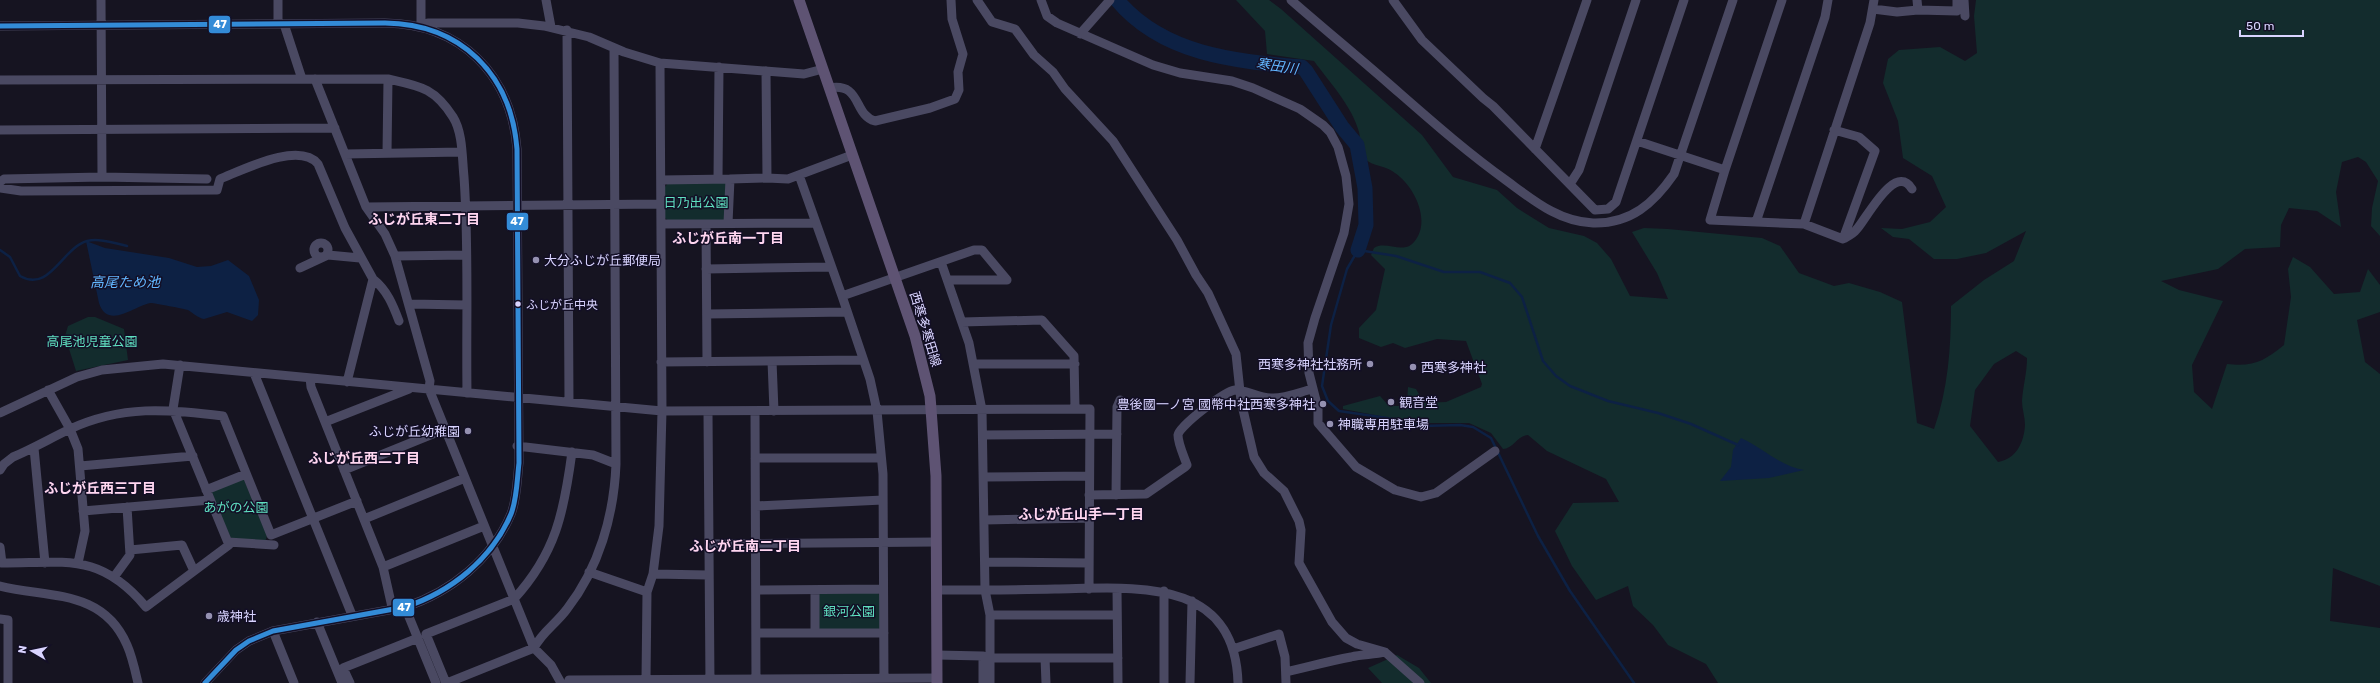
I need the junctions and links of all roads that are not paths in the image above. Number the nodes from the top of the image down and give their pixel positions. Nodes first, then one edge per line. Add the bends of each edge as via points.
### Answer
1 (101, 0) edge
2 (278, 0) edge
3 (421, 0) edge
4 (546, 0) edge
5 (799, 0) edge
6 (950, 0) edge
7 (977, 0) edge
8 (1041, 0) edge
9 (1110, 0) edge
10 (1290, 0) edge
11 (1393, 0) edge
12 (1587, 0) edge
13 (1636, 0) edge
14 (1684, 0) edge
15 (1732, 0) edge
16 (1782, 0) edge
17 (1828, 0) edge
18 (1917, 0) edge
19 (1957, 0) edge
20 (1964, 0) edge
21 (1873, 4) edge
22 (1918, 10) junction
23 (1965, 16) dead end
24 (281, 24) junction
25 (0, 26) edge
26 (101, 26) junction
27 (421, 26) junction
28 (551, 27) junction
29 (567, 30) junction
30 (1080, 34) junction
31 (614, 48) junction
32 (660, 62) junction
33 (719, 67) junction
34 (823, 69) junction
35 (766, 71) junction
36 (388, 78) junction
37 (302, 79) junction
38 (316, 79) junction
39 (0, 80) edge
40 (102, 80) junction
41 (829, 88) junction
42 (335, 128) junction
43 (0, 130) edge
44 (102, 130) junction
45 (1834, 130) junction
46 (1637, 141) junction
47 (1535, 148) junction
48 (462, 152) junction
49 (387, 153) junction
50 (345, 154) junction
51 (852, 155) junction
52 (1681, 156) junction
53 (1725, 170) junction
54 (799, 175) junction
55 (102, 177) junction
56 (766, 178) junction
57 (207, 179) dead end
58 (718, 179) junction
59 (730, 179) junction
60 (660, 180) junction
61 (0, 182) edge
62 (1570, 184) junction
63 (0, 188) edge
64 (1912, 189) dead end
65 (661, 204) junction
66 (517, 205) junction
67 (568, 205) junction
68 (615, 205) junction
69 (366, 206) junction
70 (466, 206) junction
71 (816, 222) junction
72 (1756, 222) junction
73 (728, 223) junction
74 (661, 224) junction
75 (706, 224) junction
76 (1804, 224) junction
77 (1843, 239) junction
78 (396, 256) junction
79 (466, 256) junction
80 (360, 258) junction
81 (941, 262) junction
82 (832, 267) junction
83 (300, 268) dead end
84 (706, 269) junction
85 (894, 278) junction
86 (372, 279) junction
87 (948, 280) junction
88 (842, 296) junction
89 (410, 304) junction
90 (466, 305) junction
91 (847, 312) junction
92 (706, 314) junction
93 (400, 321) dead end
94 (962, 322) junction
95 (863, 360) junction
96 (772, 361) junction
97 (662, 362) junction
98 (707, 362) junction
99 (974, 364) junction
100 (1074, 364) junction
101 (180, 365) junction
102 (254, 373) junction
103 (310, 378) junction
104 (348, 382) junction
105 (412, 388) junction
106 (429, 389) junction
107 (1312, 389) junction
108 (48, 390) junction
109 (1241, 391) junction
110 (467, 393) junction
111 (517, 398) junction
112 (1120, 400) dead end
113 (569, 402) junction
114 (616, 407) junction
115 (174, 409) junction
116 (1075, 409) junction
117 (982, 410) junction
118 (662, 411) junction
119 (774, 411) junction
120 (877, 411) junction
121 (932, 411) junction
122 (755, 412) junction
123 (0, 413) edge
124 (708, 413) junction
125 (325, 422) junction
126 (70, 429) junction
127 (445, 429) junction
128 (1090, 434) junction
129 (1116, 434) junction
130 (983, 435) junction
131 (517, 446) junction
132 (34, 448) junction
133 (1495, 451) dead end
134 (572, 452) junction
135 (193, 456) junction
136 (755, 458) junction
137 (881, 458) junction
138 (616, 464) junction
139 (80, 466) junction
140 (0, 470) edge
141 (344, 470) junction
142 (246, 474) junction
143 (1089, 476) junction
144 (985, 477) junction
145 (465, 478) junction
146 (206, 490) junction
147 (1089, 495) junction
148 (1116, 495) junction
149 (210, 500) junction
150 (883, 500) junction
151 (357, 501) junction
152 (756, 506) junction
153 (128, 507) junction
154 (83, 511) junction
155 (313, 518) junction
156 (1089, 518) junction
157 (364, 519) junction
158 (985, 520) junction
159 (484, 526) junction
160 (228, 542) junction
161 (936, 542) junction
162 (883, 543) junction
163 (709, 544) junction
164 (756, 544) junction
165 (274, 546) dead end
166 (492, 546) junction
167 (0, 547) edge
168 (130, 550) junction
169 (985, 562) junction
170 (44, 563) junction
171 (78, 563) junction
172 (1089, 563) junction
173 (384, 567) junction
174 (194, 571) junction
175 (589, 572) junction
176 (653, 574) junction
177 (708, 575) junction
178 (114, 577) junction
179 (0, 586) edge
180 (884, 589) junction
181 (1089, 589) junction
182 (1117, 589) junction
183 (756, 590) junction
184 (815, 590) junction
185 (936, 590) junction
186 (984, 590) junction
187 (1164, 591) junction
188 (647, 592) junction
189 (514, 599) junction
190 (1192, 601) junction
191 (405, 606) junction
192 (392, 608) junction
193 (352, 615) junction
194 (990, 615) junction
195 (1117, 615) junction
196 (0, 619) edge
197 (317, 622) junction
198 (273, 631) junction
199 (756, 633) junction
200 (815, 633) junction
201 (884, 633) junction
202 (418, 638) junction
203 (534, 648) junction
204 (1232, 648) junction
205 (1385, 652) junction
206 (937, 655) junction
207 (990, 658) junction
208 (1045, 658) junction
209 (1118, 658) junction
210 (1286, 672) junction
211 (646, 679) junction
212 (884, 680) edge
213 (937, 680) edge
214 (662, 681) edge
215 (710, 681) edge
216 (756, 681) edge
217 (8, 683) edge
218 (138, 683) edge
219 (205, 683) edge
220 (294, 683) edge
221 (342, 683) edge
222 (350, 683) edge
223 (436, 683) edge
224 (446, 683) edge
225 (561, 683) edge
226 (568, 683) edge
227 (983, 683) edge
228 (990, 683) edge
229 (1046, 683) edge
230 (1118, 683) edge
231 (1164, 683) edge
232 (1190, 683) edge
233 (1238, 683) edge
234 (1286, 683) edge
235 (1420, 683) edge

1 - 26 street
2 - 24 street
3 - 27 street
4 - 28 street
5 - 34 main road, 西寒多寒田線
6 - 41 street via 952,19 963,54 958,72 959,90 955,99 930,108 904,112 875,121 866,116 850,91 839,87
7 - 109 street via 992,22 1015,29 1034,55 1053,72 1129,163 1214,303 1235,348
8 - 30 street via 1045,12 1051,19
9 - 30 street
10 - 52 street via 1465,151 1546,209 1562,217 1593,223 1619,220 1633,214 1659,195 1674,174
11 - 47 street via 1422,40
12 - 47 street
13 - 62 street via 1579,170
14 - 46 street
15 - 52 street
16 - 53 street
17 - 72 street via 1825,17
18 - 22 street
19 - 22 street via 1957,11
20 - 23 street
21 - 22 street via 1897,12
21 - 45 street
24 - 26 street
24 - 27 street via 385,23
24 - 37 street
25 - 26 street
26 - 40 street
27 - 28 street via 428,23 494,23
27 - 66 street via 447,36 468,49 483,64 502,91 512,115 516,136
28 - 29 street
29 - 31 street via 589,36
29 - 67 street
30 - 107 street via 1157,66 1180,73 1232,81 1252,88 1300,109 1330,132 1343,164 1349,210 1340,248 1308,343
31 - 32 street
31 - 68 street
32 - 33 street
32 - 60 street
33 - 35 street
33 - 58 street
34 - 35 street via 804,74
34 - 41 main road, 西寒多寒田線
35 - 56 street
36 - 38 street
36 - 48 street via 417,84 431,92 454,118
36 - 49 street
37 - 38 street
37 - 40 street
38 - 42 street
39 - 40 street
40 - 44 street
41 - 51 main road, 西寒多寒田線
42 - 44 street
42 - 50 street
43 - 44 street
44 - 55 street
45 - 76 street
45 - 77 street via 1859,137 1875,151
46 - 52 street
46 - 62 street via 1616,202 1608,209 1595,210
47 - 62 street
48 - 49 street
48 - 70 street
49 - 50 street
50 - 69 street
51 - 54 street
51 - 85 main road, 西寒多寒田線
52 - 53 street
53 - 72 street via 1710,220
54 - 56 street via 788,179
54 - 71 street
55 - 57 street
55 - 61 street via 4,179
56 - 59 street
58 - 59 street
58 - 60 street
59 - 73 street
60 - 65 street
63 - 80 street via 21,191 217,190 220,179 284,156 305,155 318,164
64 - 77 street via 1905,183 1896,182 1888,186 1856,231
65 - 68 street
65 - 74 street
66 - 67 street
66 - 70 street
66 - 111 street
67 - 68 street
67 - 113 street
68 - 114 street
69 - 70 street
69 - 78 street
70 - 79 street
71 - 73 street
71 - 82 street
72 - 76 street
73 - 75 street
74 - 75 street
74 - 97 street
75 - 84 street
76 - 77 street
78 - 79 street
78 - 89 street
79 - 90 street
80 - 83 street via 331,255
80 - 86 street
81 - 85 street
81 - 87 street
81 - 87 street via 974,250 982,250 1007,280
82 - 84 street
82 - 88 street
84 - 92 street
85 - 88 street
85 - 121 main road, 西寒多寒田線 via 915,336
86 - 93 street via 380,285 392,302
86 - 104 street
87 - 94 street
88 - 91 street
89 - 90 street
89 - 106 street via 430,381
90 - 110 street
91 - 92 street
91 - 95 street
92 - 98 street
94 - 99 street
94 - 100 street via 1042,320 1074,356
95 - 96 street
95 - 120 street
96 - 98 street
96 - 119 street
97 - 98 street
97 - 118 street
99 - 100 street
99 - 117 street
100 - 116 street
101 - 102 street
101 - 108 street via 148,364 102,370
101 - 115 street
102 - 103 street
102 - 155 street
103 - 104 street
103 - 125 street
104 - 105 street
105 - 106 street
105 - 125 street
106 - 110 street
106 - 127 street
107 - 109 street via 1273,398
107 - 133 street via 1318,408 1318,423 1328,436 1356,467 1403,494 1421,497 1436,493
108 - 123 street
108 - 126 street
109 - 148 street via 1231,391 1221,396 1183,427 1178,436 1187,465 1146,494
109 - 205 street via 1254,457 1264,473 1284,491 1299,521 1301,530 1298,563 1303,574 1338,630 1357,644
110 - 111 street
111 - 113 street
111 - 131 street
112 - 129 street via 1117,407
113 - 114 street
114 - 118 street
114 - 138 street
115 - 126 street via 114,414
115 - 135 street
115 - 142 street via 223,416
116 - 117 street
116 - 128 street via 1090,409
117 - 121 street
117 - 130 street
118 - 124 street
118 - 176 street via 659,526
119 - 120 street
119 - 122 street
120 - 121 street
120 - 137 street
121 - 161 main road, 西寒多寒田線
122 - 124 street
122 - 136 street
124 - 163 street
125 - 141 street
126 - 132 street
126 - 139 street via 78,449
127 - 141 street
127 - 145 street
128 - 129 street
128 - 130 street
128 - 143 street
129 - 148 street
130 - 144 street
131 - 134 street
131 - 166 street via 519,463 511,514
132 - 140 street via 13,457
132 - 170 street
134 - 138 street via 593,455
134 - 189 street via 564,507 553,541 541,564
135 - 139 street
135 - 146 street
136 - 137 street
136 - 152 street
137 - 150 street
138 - 175 street via 609,520
139 - 154 street
141 - 151 street
142 - 146 street
142 - 155 street via 271,535
143 - 144 street
143 - 147 street
144 - 158 street
145 - 157 street
145 - 159 street
146 - 149 street
147 - 148 street
147 - 156 street
149 - 153 street
149 - 160 street
150 - 152 street
150 - 162 street
151 - 155 street
151 - 157 street
152 - 164 street
153 - 154 street
153 - 168 street
154 - 171 street via 84,531
155 - 193 street
156 - 158 street
156 - 172 street
157 - 173 street
158 - 169 street
159 - 166 street
159 - 173 street
160 - 165 street
160 - 174 street via 229,545
161 - 162 street
161 - 185 main road, 西寒多寒田線
162 - 164 street
162 - 180 street
163 - 164 street
163 - 177 street
164 - 183 street
166 - 189 street
166 - 191 street via 454,584 426,600
167 - 170 street via 2,563
168 - 174 street via 182,545
168 - 178 street via 130,556
169 - 172 street
169 - 186 street
170 - 171 street
171 - 178 street via 103,570
172 - 181 street
173 - 192 street
174 - 178 street via 146,607 132,590
175 - 188 street
175 - 203 street via 567,609 540,635
176 - 177 street
176 - 188 street
177 - 215 street
179 - 218 street via 83,601 105,614 122,633
180 - 184 street
180 - 201 street
181 - 182 street
181 - 186 street
182 - 187 street
182 - 195 street
183 - 184 street
183 - 199 street
184 - 200 street
185 - 186 street
185 - 206 main road, 西寒多寒田線
186 - 194 street
187 - 190 street
187 - 231 street
188 - 211 street
189 - 203 street
189 - 224 street via 426,634
190 - 204 street via 1218,624
190 - 232 street
191 - 192 street
191 - 202 street
192 - 193 street
193 - 197 street
194 - 195 street
194 - 207 street
195 - 209 street
196 - 217 street via 8,620
197 - 198 street
197 - 221 street
198 - 219 street via 249,641 236,650
198 - 220 street
199 - 200 street
199 - 216 street
200 - 201 street
201 - 212 street
202 - 222 street via 343,668
202 - 223 street
203 - 224 street
203 - 225 street via 551,665
204 - 210 street via 1279,634
204 - 233 street
205 - 210 street via 1343,658
205 - 235 street
206 - 213 main road, 西寒多寒田線
206 - 227 street via 983,656
207 - 208 street
207 - 228 street
208 - 209 street
208 - 229 street
209 - 230 street
210 - 234 street
211 - 214 street
211 - 226 street via 569,680
212 - 213 street
212 - 216 street
214 - 215 street
215 - 216 street

